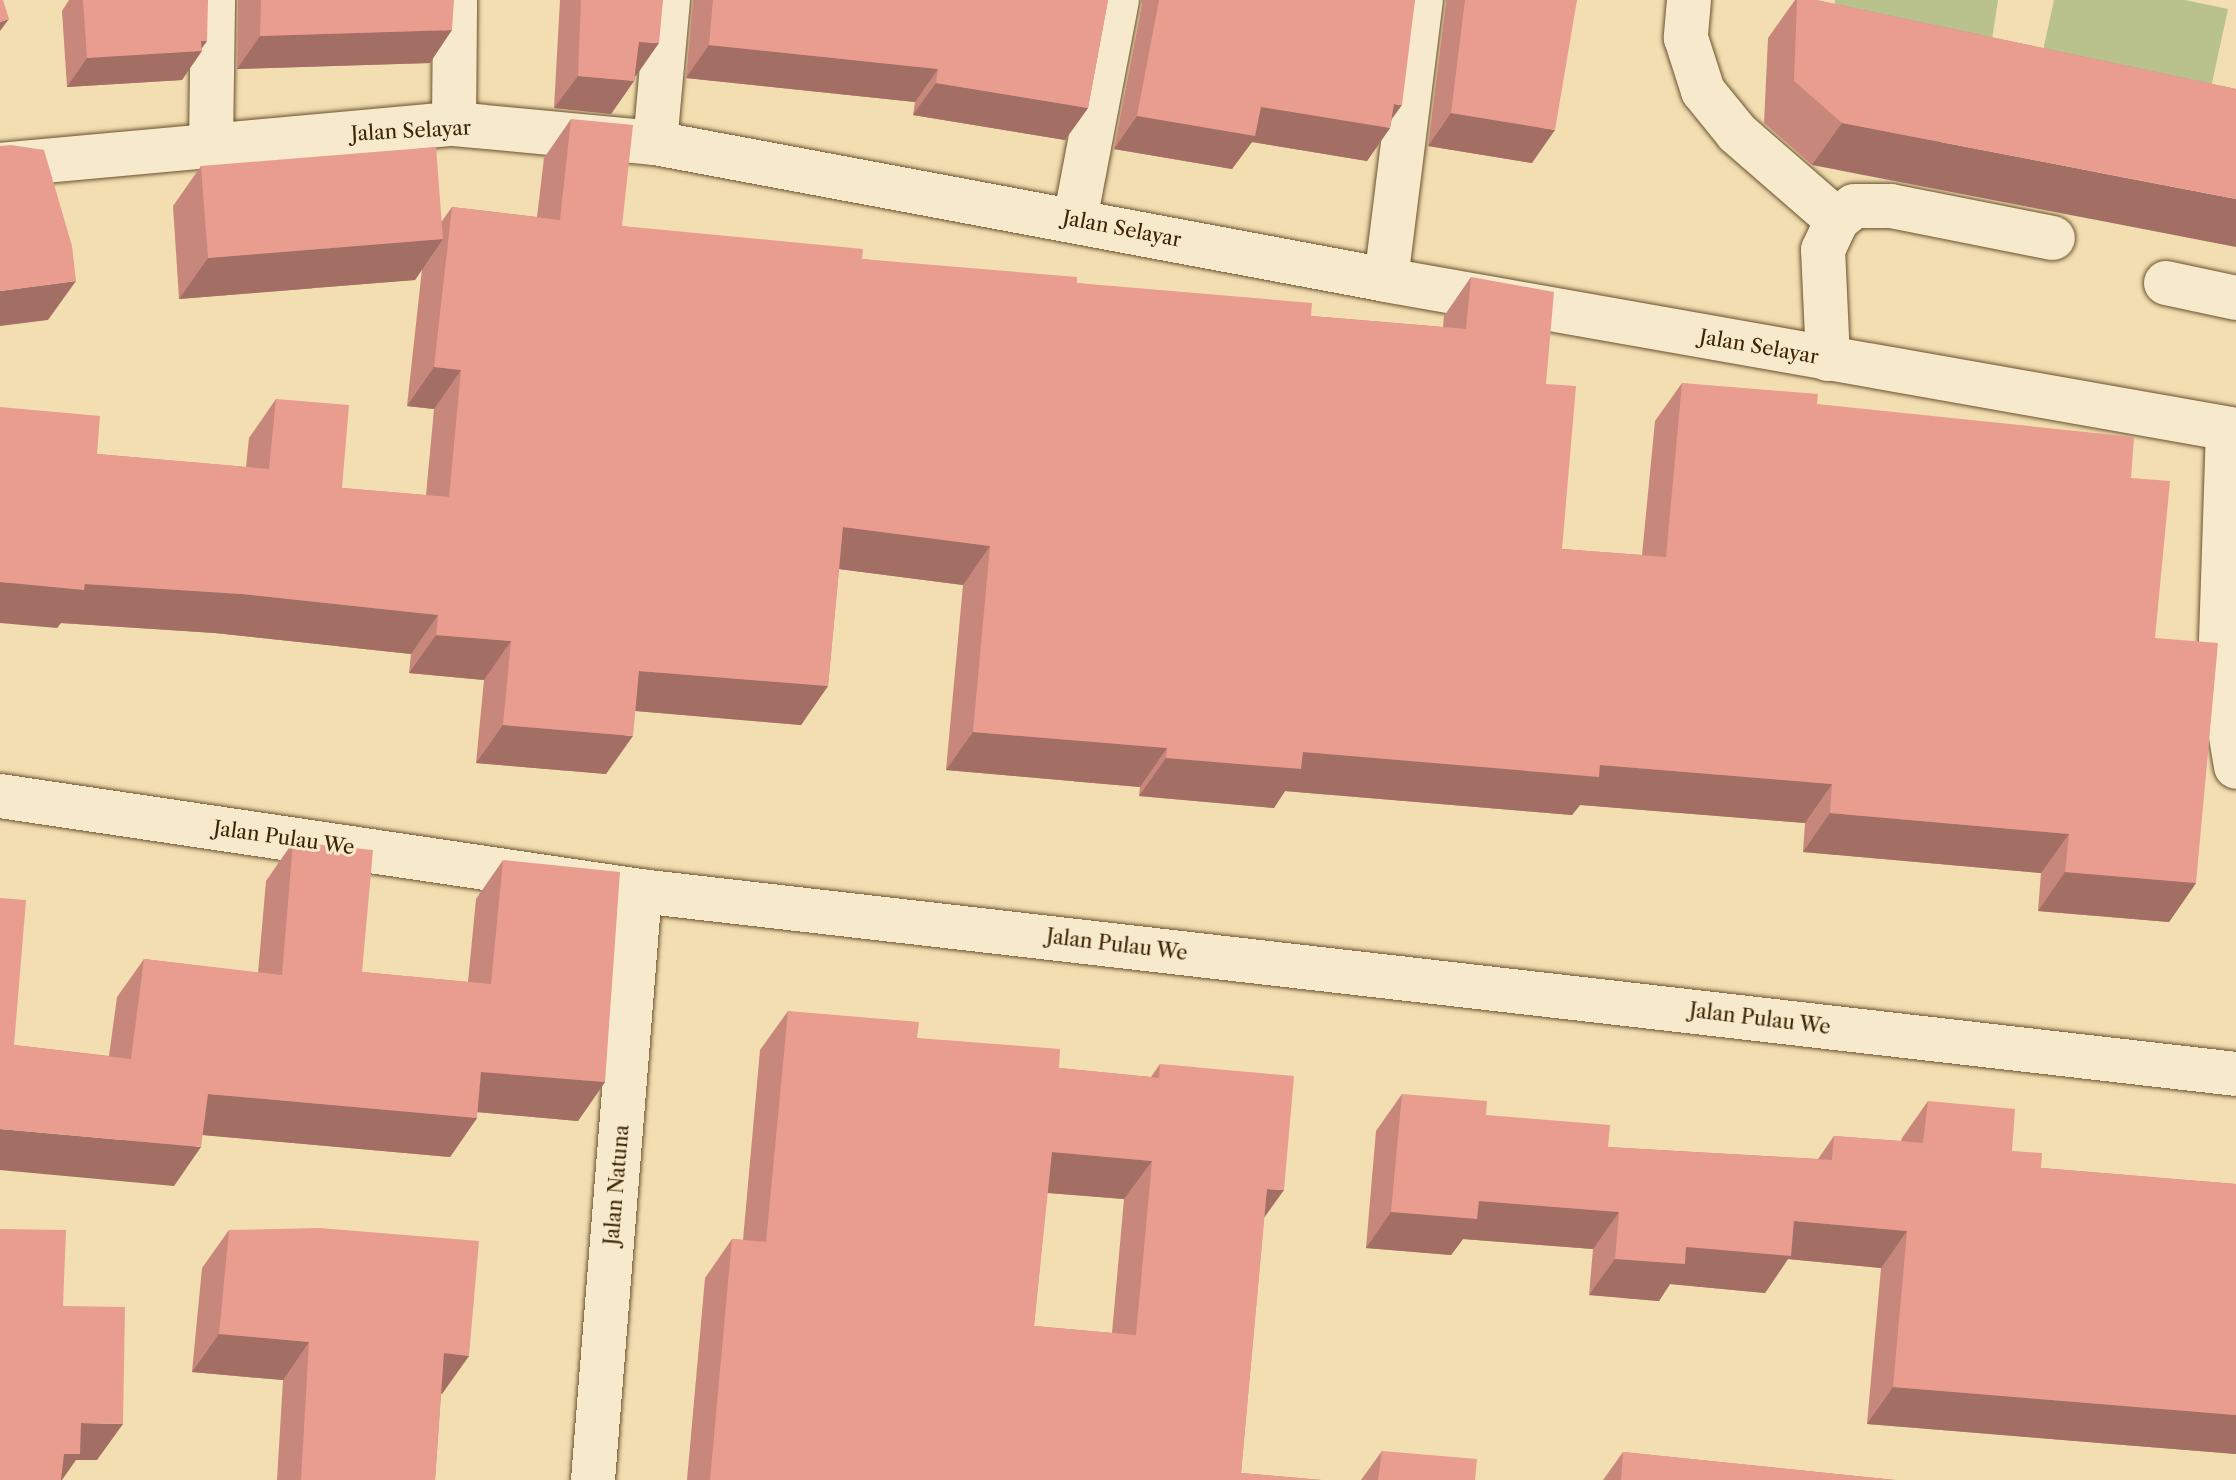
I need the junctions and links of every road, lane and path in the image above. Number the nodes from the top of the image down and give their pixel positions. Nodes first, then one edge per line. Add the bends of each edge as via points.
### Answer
1 (213, 0) edge
2 (455, 0) edge
3 (668, 0) edge
4 (1117, 0) edge
5 (1421, 0) edge
6 (1689, 0) edge
7 (454, 124) junction
8 (655, 143) junction
9 (211, 146) junction
10 (0, 165) edge
11 (1075, 220) junction
12 (1837, 220) junction
13 (2053, 238) dead end
14 (1386, 280) junction
15 (2166, 283) dead end
16 (2236, 298) edge
17 (1828, 359) junction
18 (2232, 430) edge
19 (2236, 767) edge
20 (0, 796) edge
21 (640, 891) junction
22 (2236, 1074) edge
23 (593, 1480) edge

1 - 9 street
2 - 7 street
3 - 8 street
4 - 11 street
5 - 14 street
6 - 12 street via 1686,38 1703,91 1788,182
7 - 8 street, Jalan Selayar
7 - 9 street, Jalan Selayar
8 - 11 street, Jalan Selayar
9 - 10 street, Jalan Selayar
11 - 14 street, Jalan Selayar
12 - 13 street via 1854,206 1875,205
12 - 17 street via 1823,250
14 - 17 street, Jalan Selayar
15 - 16 street
17 - 18 street, Jalan Selayar
18 - 19 street via 2220,657
20 - 21 street, Jalan Pulau We
21 - 22 street, Jalan Pulau We
21 - 23 street, Jalan Natuna

